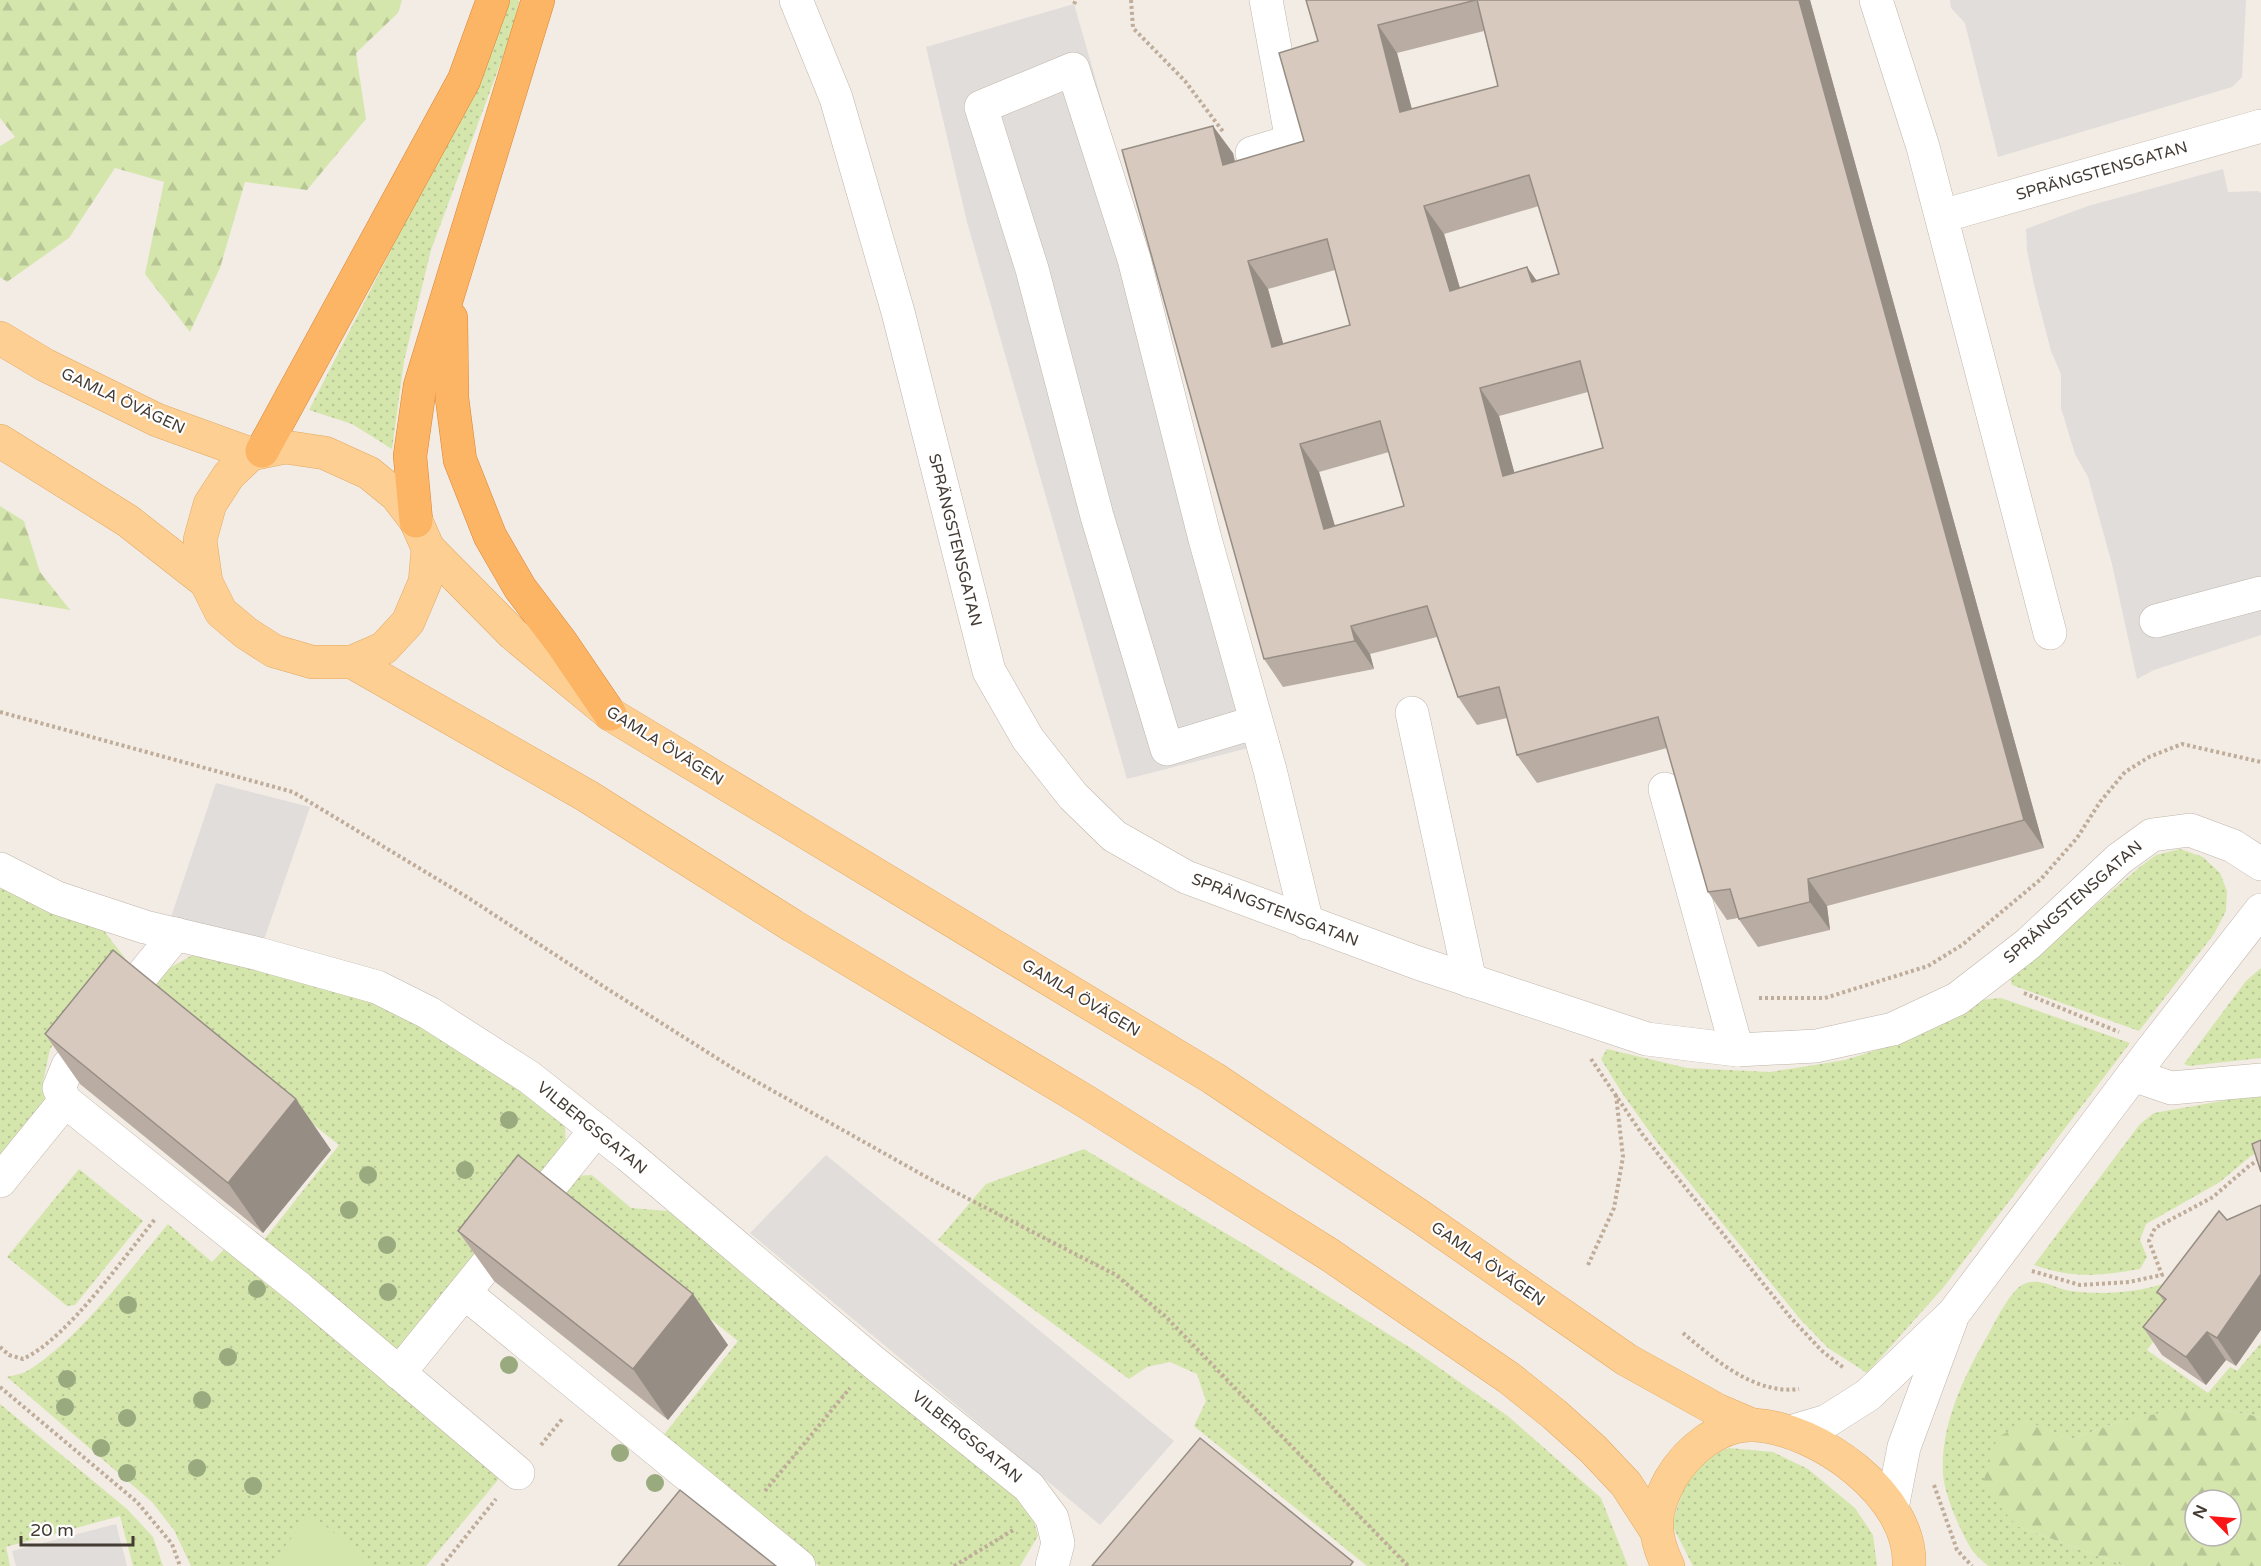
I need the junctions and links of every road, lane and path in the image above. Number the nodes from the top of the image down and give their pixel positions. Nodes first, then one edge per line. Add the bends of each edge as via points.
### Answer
1 (493, 0) edge
2 (538, 0) edge
3 (796, 0) edge
4 (1131, 0) edge
5 (1266, 0) edge
6 (1876, 0) edge
7 (2261, 126) edge
8 (1223, 132) junction
9 (1213, 135) edge
10 (1252, 153) joint
11 (1942, 216) junction
12 (451, 282) junction
13 (0, 338) edge
14 (0, 441) edge
15 (256, 452) junction
16 (422, 534) junction
17 (206, 582) junction
18 (2261, 593) edge
19 (2156, 621) dead end
20 (2050, 633) dead end
21 (352, 662) junction
22 (0, 712) edge
23 (1412, 713) dead end
24 (610, 714) junction
25 (1256, 722) junction
26 (2261, 762) edge
27 (1665, 789) dead end
28 (2261, 864) edge
29 (0, 869) edge
30 (2261, 910) edge
31 (1307, 923) junction
32 (176, 934) junction
33 (1991, 971) junction
34 (1470, 981) junction
35 (1722, 998) junction
36 (1737, 1050) junction
37 (1590, 1057) dead end
38 (2142, 1063) junction
39 (2261, 1080) edge
40 (1616, 1094) junction
41 (65, 1101) junction
42 (596, 1130) junction
43 (2261, 1158) edge
44 (0, 1182) edge
45 (178, 1191) junction
46 (1588, 1265) dead end
47 (2022, 1268) dead end
48 (465, 1293) junction
49 (1954, 1312) junction
50 (1683, 1333) dead end
51 (0, 1347) edge
52 (872, 1361) junction
53 (399, 1373) junction
54 (1837, 1376) dead end
55 (0, 1387) edge
56 (1806, 1387) dead end
57 (1752, 1425) junction
58 (1790, 1432) junction
59 (518, 1473) dead end
60 (1932, 1476) dead end
61 (1892, 1508) junction
62 (1047, 1510) junction
63 (719, 1514) junction
64 (1662, 1554) edge
65 (1914, 1561) edge
66 (180, 1566) edge
67 (799, 1566) edge
68 (954, 1566) edge
69 (1052, 1566) edge
70 (1408, 1566) edge
71 (1972, 1566) edge

1 - 15 highway via 464,80
2 - 12 highway
3 - 31 street, SPRÄNGSTENSGATAN via 836,98 898,312 989,671 1028,739 1073,796 1114,836 1186,877
4 - 8 path via 1133,28 1185,81
5 - 10 street via 1292,141
6 - 11 street
7 - 11 street, SPRÄNGSTENSGATAN
8 - 9 path
8 - 10 path
11 - 20 street
12 - 16 highway via 420,386 410,456
12 - 24 highway via 452,398 460,460 490,536 519,588
13 - 15 main road, GAMLA ÖVÄGEN via 45,365 157,420
14 - 17 main road via 128,521
15 - 16 main road, GAMLA ÖVÄGEN via 285,447 325,453 369,473 396,495
15 - 17 main road via 229,475 210,504 200,540
16 - 21 main road via 425,582 408,622 384,648
16 - 24 main road, GAMLA ÖVÄGEN via 513,634
17 - 21 main road via 221,612 274,651 312,662
18 - 19 street
21 - 64 main road via 587,796 1330,1255 1509,1378 1593,1449 1626,1484
22 - 70 path via 293,792 467,897 734,1069 930,1179 1116,1275 1165,1316
23 - 34 street
24 - 57 main road, GAMLA ÖVÄGEN via 1213,1078 1627,1360
25 - 25 street via 1167,749 1097,516 1032,269 981,107 1073,69 1134,259
25 - 31 street
26 - 35 path via 2182,744 2149,757 2125,772 2041,879 1962,945 1928,966 1825,998
27 - 35 street
28 - 33 street, SPRÄNGSTENSGATAN via 2233,846 2190,830 2152,835 2119,859 2028,944
29 - 32 street, VILBERGSGATAN via 57,898
30 - 38 street
31 - 34 street, SPRÄNGSTENSGATAN
32 - 41 street via 68,1066 59,1089
32 - 42 street, VILBERGSGATAN via 377,987 429,1013 529,1077
33 - 36 street, SPRÄNGSTENSGATAN via 1957,999 1893,1029 1816,1046
33 - 38 path via 2004,985 2134,1038
34 - 36 street, SPRÄNGSTENSGATAN via 1647,1039
35 - 36 street
37 - 40 path
38 - 39 street via 2171,1088
38 - 49 street
40 - 46 path via 1623,1157 1614,1208
40 - 54 path via 1642,1134 1791,1318 1822,1351 1848,1371
41 - 44 street
41 - 45 street
42 - 48 street
42 - 52 street, VILBERGSGATAN
43 - 47 path via 2212,1197 2155,1228 2149,1241 2162,1275 2080,1285
45 - 51 path via 76,1315 38,1352 23,1359
45 - 53 street
48 - 53 street
48 - 63 street
49 - 58 street via 1868,1395 1827,1421
49 - 61 street via 1904,1447
50 - 56 path via 1734,1372 1770,1388
52 - 62 street, VILBERGSGATAN via 1029,1487
52 - 63 path
53 - 59 street
55 - 66 path via 136,1502 172,1544
57 - 58 main road
57 - 64 main road via 1722,1431 1702,1442 1677,1467 1664,1493
58 - 61 main road via 1845,1462 1866,1478
60 - 71 path via 1957,1550
61 - 65 main road
62 - 68 path
62 - 69 street, VILBERGSGATAN via 1058,1543
63 - 67 street

